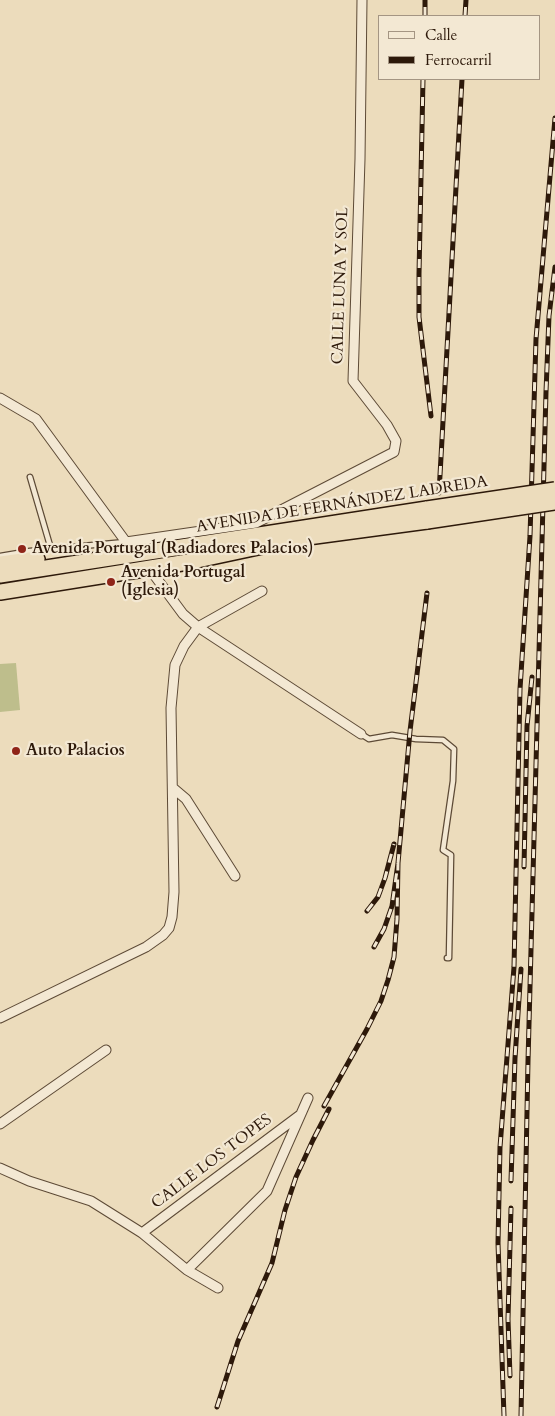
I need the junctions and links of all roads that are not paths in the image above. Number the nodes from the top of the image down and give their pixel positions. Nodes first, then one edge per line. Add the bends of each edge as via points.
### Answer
1 (362, 0) edge
2 (0, 398) edge
3 (30, 478) dead end
4 (555, 490) edge
5 (555, 502) edge
6 (427, 515) junction
7 (284, 536) junction
8 (68, 548) junction
9 (51, 550) junction
10 (88, 552) junction
11 (0, 556) edge
12 (138, 556) junction
13 (0, 564) edge
14 (0, 575) edge
15 (0, 582) edge
16 (262, 591) dead end
17 (0, 592) edge
18 (198, 627) junction
19 (361, 734) joint
20 (173, 788) junction
21 (235, 876) dead end
22 (447, 958) dead end
23 (0, 1018) edge
24 (106, 1050) dead end
25 (308, 1098) dead end
26 (300, 1115) junction
27 (0, 1124) edge
28 (0, 1168) edge
29 (142, 1233) junction
30 (187, 1270) junction
31 (218, 1288) dead end

1 - 12 street, CALLE LUNA Y SOL via 353,381 387,425 396,442 394,452 256,523
2 - 12 street via 36,419
3 - 9 lane
4 - 6 highway, AVENIDA DE FERNÁNDEZ LADREDA, bridge
5 - 6 highway, AVENIDA DE FERNÁNDEZ LADREDA, bridge
6 - 7 highway, AVENIDA DE FERNÁNDEZ LADREDA
7 - 10 highway via 200,537
7 - 12 highway, AVENIDA DE FERNÁNDEZ LADREDA via 249,537
7 - 12 highway via 231,554
8 - 9 lane
8 - 10 lane
8 - 12 lane
9 - 11 lane
10 - 13 highway
12 - 14 highway
12 - 15 highway
12 - 17 highway
12 - 18 street via 183,614
16 - 18 street
18 - 19 street
18 - 20 street via 175,665 171,708
19 - 22 lane via 369,739 392,735 444,740 454,749 443,850 451,855
20 - 21 street via 186,798
20 - 23 street via 174,892 172,918 163,936
24 - 27 street
25 - 26 street
26 - 29 street, CALLE LOS TOPES
26 - 30 street via 267,1191
28 - 29 street via 91,1202
29 - 30 street
30 - 31 street

